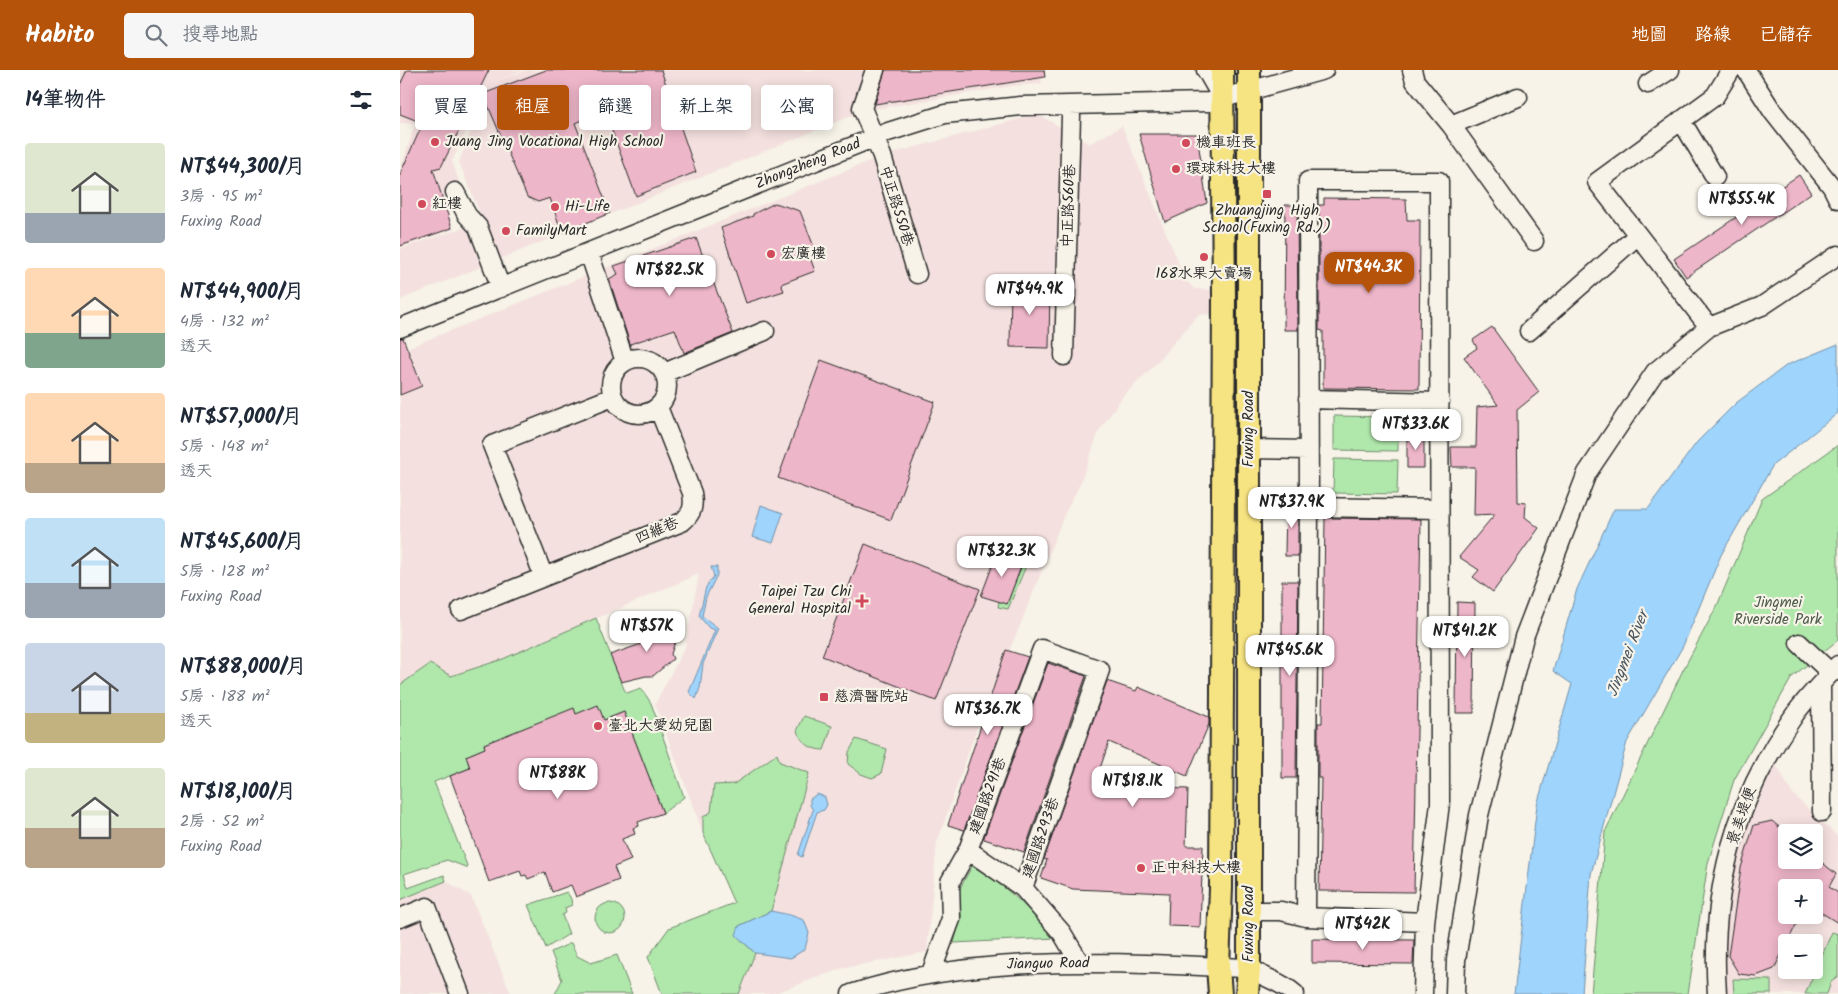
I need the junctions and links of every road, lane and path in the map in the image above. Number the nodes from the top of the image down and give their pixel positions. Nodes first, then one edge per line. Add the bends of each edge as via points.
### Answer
1 (875, 70) edge
2 (1206, 70) edge
3 (1222, 70) edge
4 (1324, 70) edge
5 (1412, 70) edge
6 (1670, 70) edge
7 (1731, 70) edge
8 (1746, 70) edge
9 (1249, 76) edge
10 (1648, 84) dead end
11 (1518, 97) dead end
12 (1222, 98) junction
13 (1071, 116) dead end
14 (1681, 120) junction
15 (1451, 125) junction
16 (874, 138) junction
17 (1715, 177) dead end
18 (455, 192) dead end
19 (1838, 199) edge
20 (1638, 235) junction
21 (1534, 241) dead end
22 (589, 252) junction
23 (1838, 255) edge
24 (917, 274) dead end
25 (501, 288) junction
26 (1709, 327) junction
27 (400, 328) edge
28 (765, 331) dead end
29 (1529, 332) dead end
30 (1064, 356) dead end
31 (625, 362) junction
32 (664, 373) junction
33 (613, 397) junction
34 (1308, 399) junction
35 (1440, 402) junction
36 (658, 407) junction
37 (1249, 449) junction
38 (1308, 450) junction
39 (1309, 507) junction
40 (1439, 509) junction
41 (544, 576) junction
42 (461, 610) dead end
43 (1799, 643) dead end
44 (1100, 670) joint
45 (1832, 673) edge
46 (1822, 812) dead end
47 (968, 850) junction
48 (1023, 888) junction
49 (1249, 911) junction
50 (1306, 916) junction
51 (400, 918) edge
52 (1425, 922) junction
53 (1080, 963) junction
54 (1218, 967) junction
55 (1249, 968) junction
56 (931, 973) junction
57 (460, 994) edge
58 (851, 994) edge
59 (1220, 994) edge
60 (1247, 994) edge
61 (1296, 994) edge
62 (1423, 994) edge
63 (1455, 994) edge
64 (1717, 994) edge

1 - 16 street, 中正路550巷 via 862,108
2 - 12 street
3 - 12 main road, Fuxing Road
4 - 9 street, Zhongzheng Road
5 - 15 street via 1416,81
6 - 10 street
7 - 14 street via 1715,96
8 - 19 street
9 - 12 street, Zhongzheng Road
9 - 37 main road, Fuxing Road
11 - 15 street
12 - 16 street, Zhongzheng Road via 1209,102 1021,106 945,114
12 - 54 main road, Fuxing Road via 1224,315
13 - 30 street, 中正路560巷
14 - 17 street
14 - 20 street via 1597,182
15 - 21 street
16 - 22 street, Zhongzheng Road
16 - 24 street, 中正路550巷
18 - 25 street via 478,227
20 - 26 street
20 - 29 street
22 - 25 street, Zhongzheng Road
22 - 31 street
23 - 26 street via 1762,306
25 - 27 street, Zhongzheng Road
26 - 63 street via 1655,372 1587,473 1524,637 1479,815 1456,960
28 - 32 street
31 - 32 street via 642,358 651,361
31 - 33 street via 612,381
32 - 36 street via 667,391
33 - 36 street via 618,405 633,414 651,412
33 - 41 street via 492,444
34 - 35 street
34 - 35 street via 1308,181 1439,181
34 - 38 street
35 - 40 street
36 - 41 street, 四維巷 via 692,493 694,505 689,516 682,522
37 - 38 street
37 - 49 main road, Fuxing Road
38 - 39 street
39 - 40 street
39 - 50 street
40 - 52 street via 1440,803
41 - 42 street, 四維巷
43 - 45 street
44 - 47 street, 建國路291巷 via 1042,649
44 - 48 street, 建國路293巷
45 - 46 street
45 - 64 street, 景美堤便 via 1794,716 1755,780 1734,837 1722,877 1718,911
47 - 48 street
47 - 56 street, 建國路291巷 via 950,882 951,919
48 - 53 street, 建國路293巷 via 1062,933
49 - 50 street via 1281,911
49 - 55 main road, Fuxing Road
50 - 52 street
51 - 57 street via 427,907
52 - 62 street
53 - 54 street, Jianguo Road
53 - 56 street, Jianguo Road via 1003,965
54 - 55 street, Jianguo Road
54 - 59 main road, Fuxing Road
55 - 60 main road, Fuxing Road
55 - 61 street
56 - 58 street, Jianguo Road

